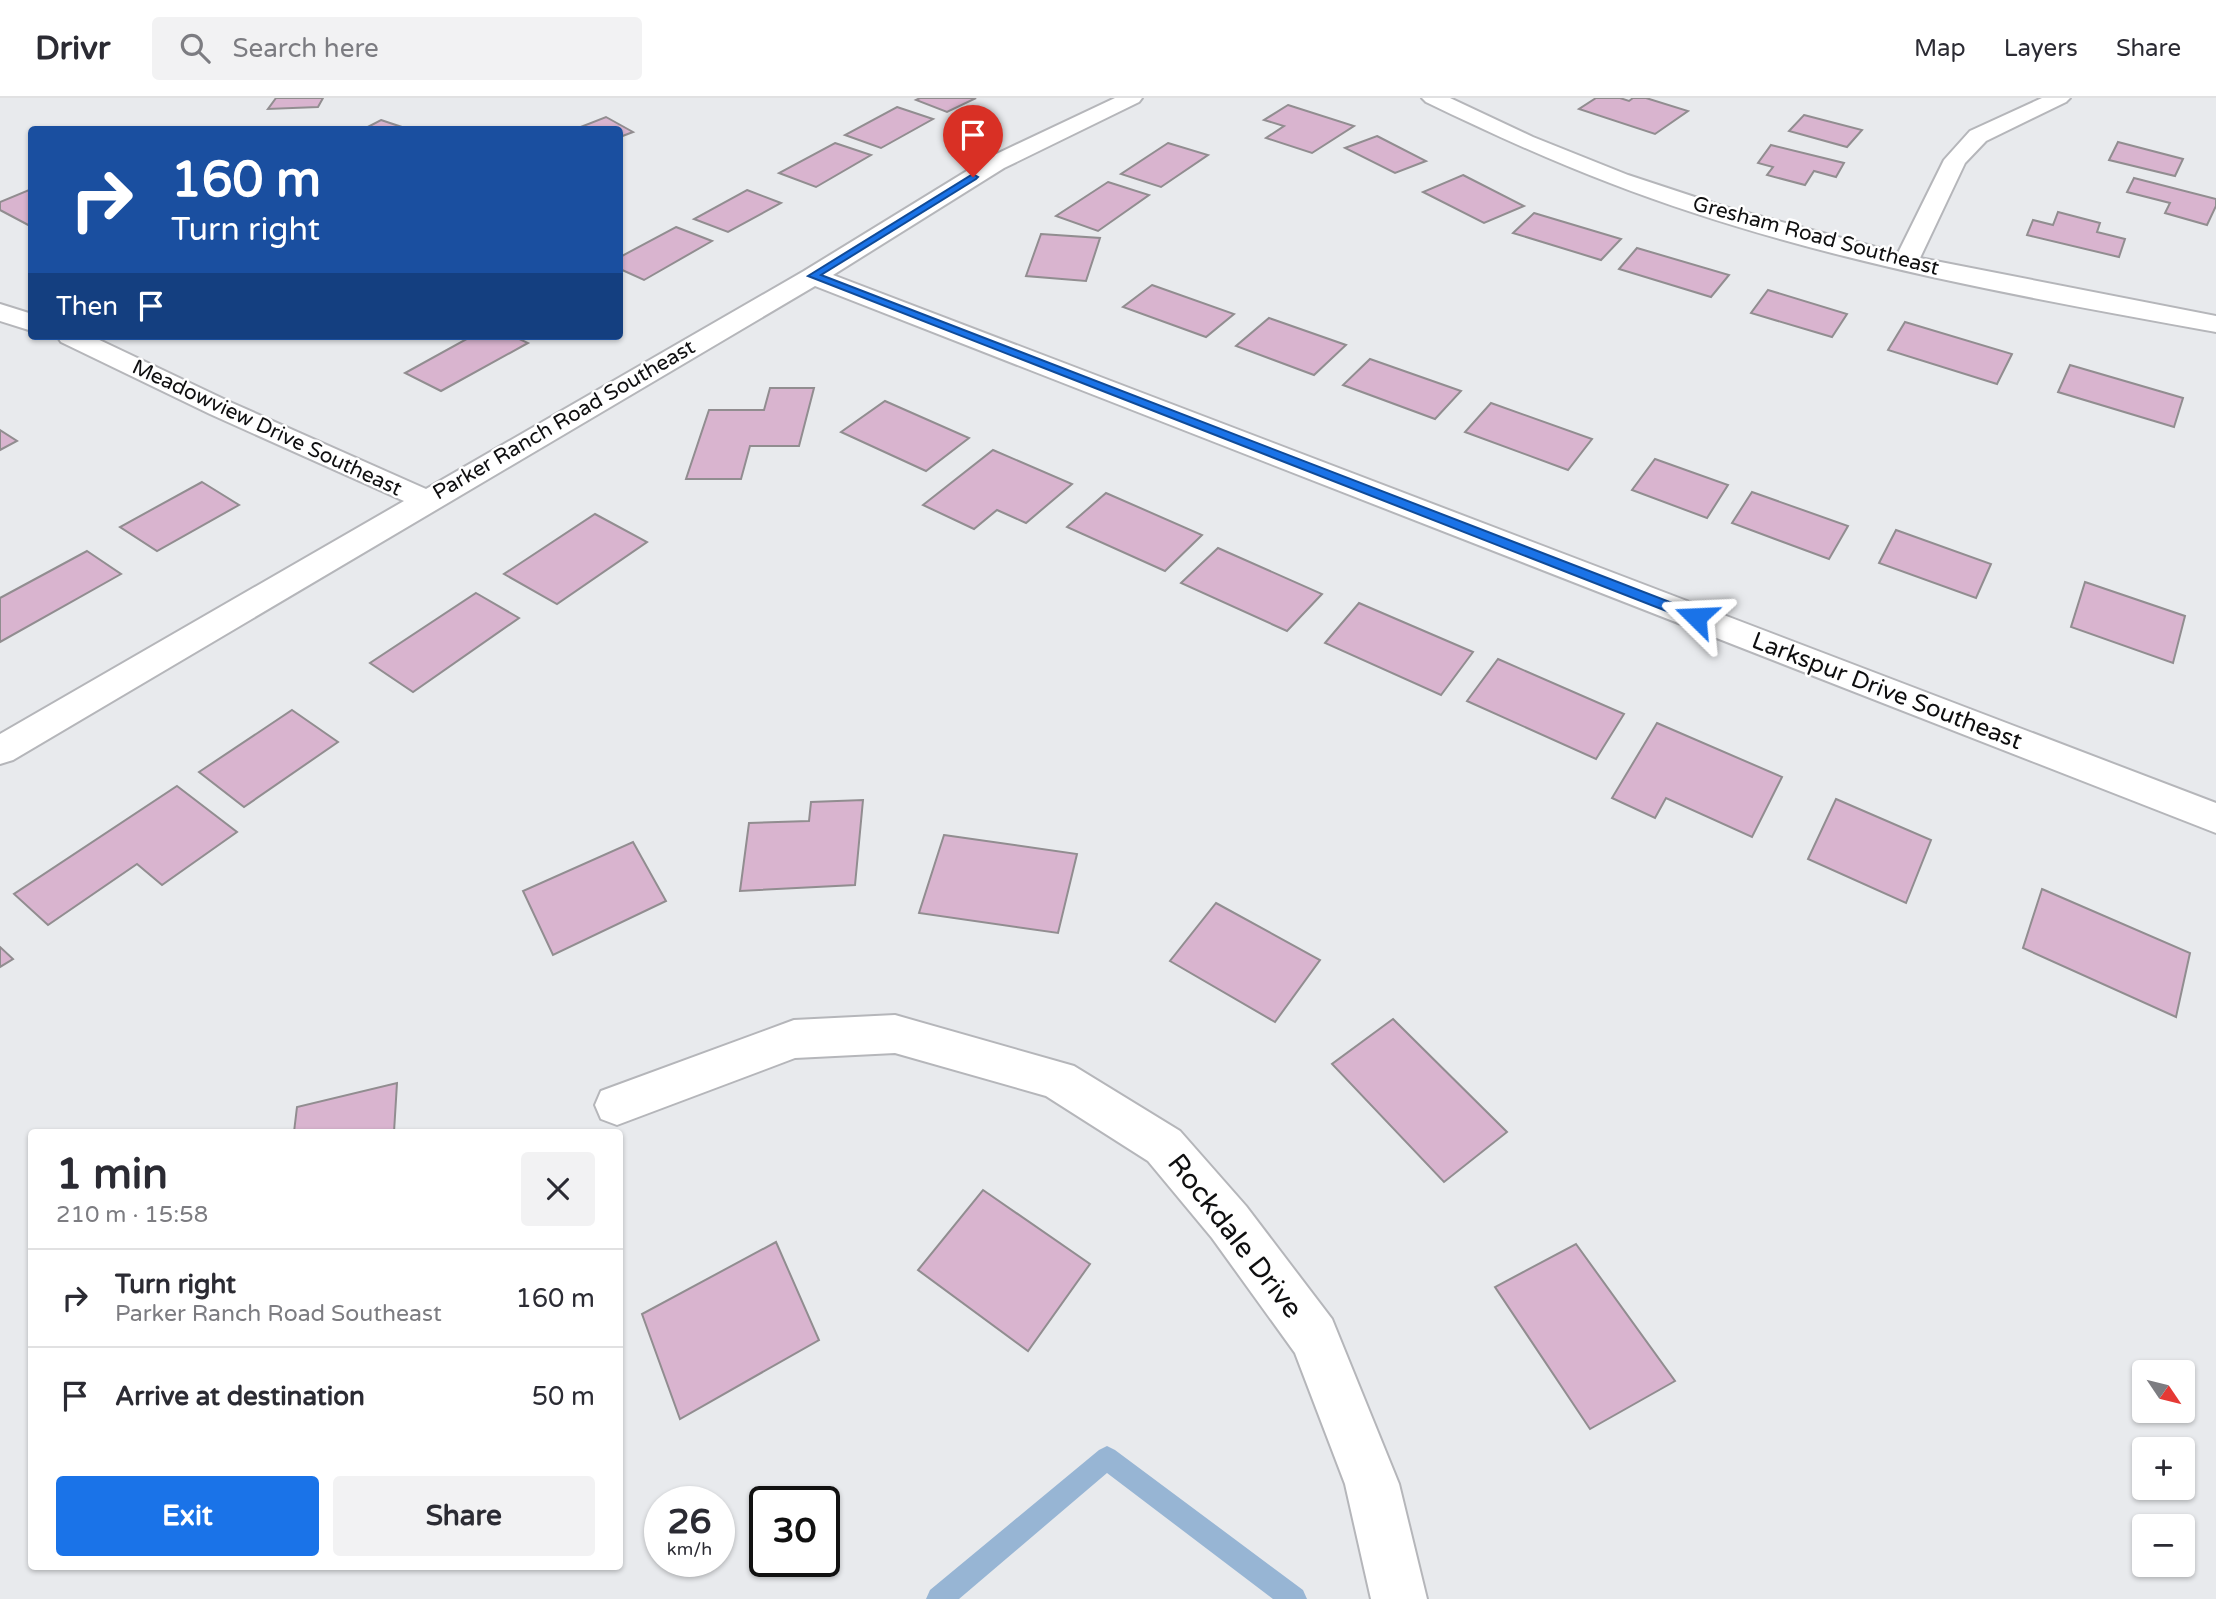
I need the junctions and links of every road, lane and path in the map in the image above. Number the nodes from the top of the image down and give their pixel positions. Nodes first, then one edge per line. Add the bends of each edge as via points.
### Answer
1 (1132, 98) edge
2 (1433, 98) edge
3 (2059, 98) edge
4 (1906, 261) junction
5 (813, 276) junction
6 (0, 312) edge
7 (28, 322) edge
8 (2216, 324) edge
9 (78, 340) edge
10 (426, 500) junction
11 (0, 751) edge
12 (2216, 818) edge
13 (617, 1105) dead end
14 (1399, 1599) edge

1 - 5 street, Parker Ranch Road Southeast via 996,163
2 - 4 street, Gresham Road Southeast via 1548,152 1635,185 1785,231
3 - 4 street via 1978,136 1955,160
4 - 8 street, Gresham Road Southeast
5 - 10 street, Parker Ranch Road Southeast
5 - 12 street, Larkspur Drive Southeast
6 - 7 street
9 - 10 street, Meadowview Drive Southeast
10 - 11 street, Parker Ranch Road Southeast
13 - 14 street, Rockdale Drive via 794,1040 895,1034 1058,1080 1164,1146 1229,1222 1314,1337 1372,1484

